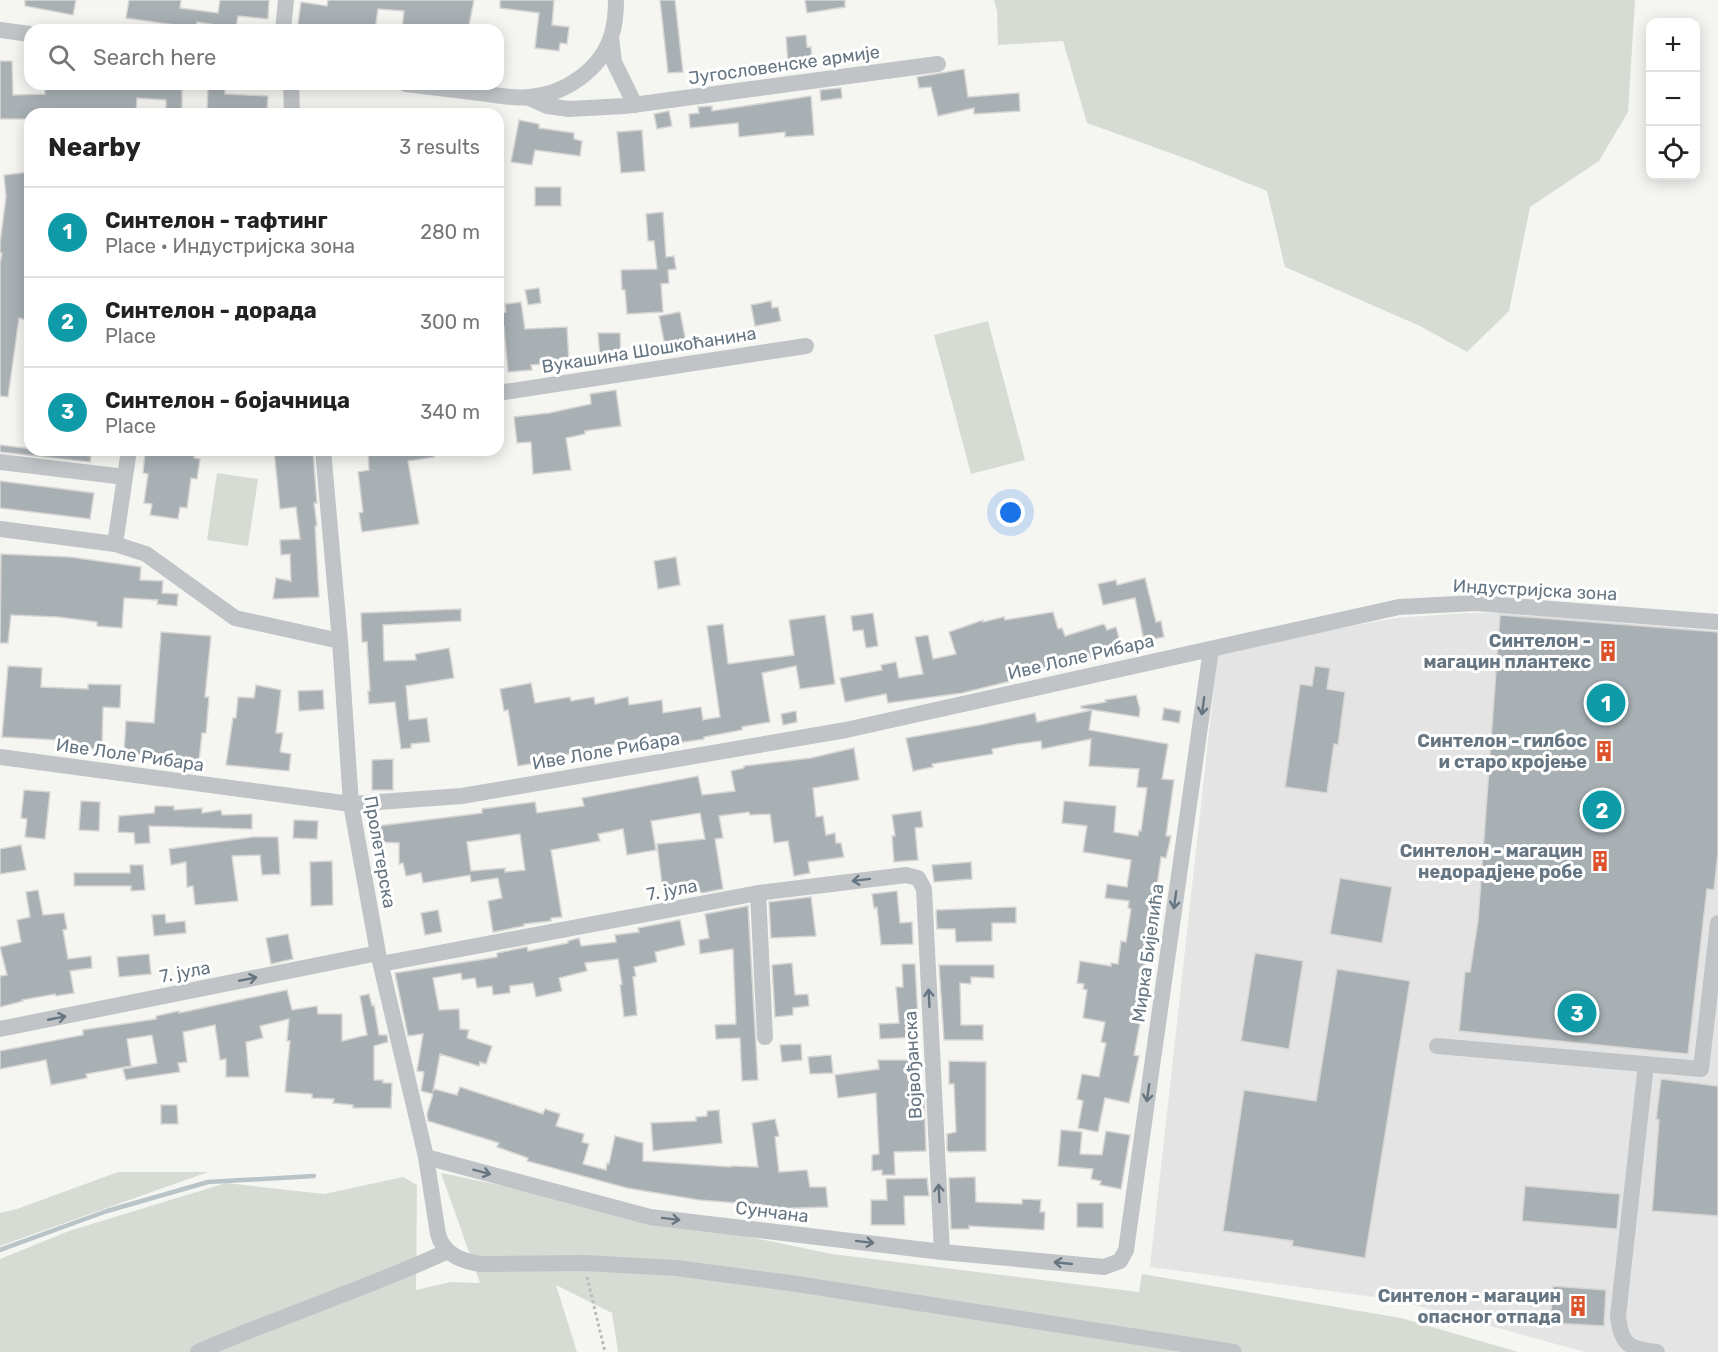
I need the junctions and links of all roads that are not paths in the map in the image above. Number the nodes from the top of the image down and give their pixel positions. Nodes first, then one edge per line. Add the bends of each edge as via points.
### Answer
1 (286, 0) edge
2 (616, 0) edge
3 (284, 24) edge
4 (0, 30) edge
5 (24, 33) edge
6 (611, 37) junction
7 (938, 64) dead end
8 (291, 90) edge
9 (451, 90) edge
10 (529, 98) junction
11 (634, 105) junction
12 (292, 108) edge
13 (806, 346) dead end
14 (504, 392) edge
15 (128, 456) edge
16 (324, 456) edge
17 (0, 462) edge
18 (125, 477) junction
19 (0, 529) edge
20 (116, 544) junction
21 (1718, 622) edge
22 (340, 641) junction
23 (1211, 649) junction
24 (0, 757) edge
25 (351, 804) junction
26 (918, 878) joint
27 (758, 893) junction
28 (1718, 923) edge
29 (379, 958) junction
30 (0, 1029) edge
31 (765, 1036) dead end
32 (1437, 1046) dead end
33 (1646, 1064) junction
34 (426, 1157) junction
35 (447, 1251) junction
36 (942, 1251) junction
37 (1120, 1262) joint
38 (198, 1352) edge
39 (1234, 1352) edge
40 (1657, 1352) edge

1 - 3 street
2 - 6 street
4 - 5 street
6 - 10 street, Југословенске армије via 590,70 560,90
6 - 11 street via 614,62
7 - 11 street, Југословенске армије
8 - 12 street
9 - 10 street, Југословенске армије
10 - 11 street, Југословенске армије via 568,109
13 - 14 street, Вукашина Шошкоћанина
15 - 18 street
16 - 22 street, Пролетерска
17 - 18 street
18 - 20 street
19 - 20 street
20 - 22 street via 146,554 235,618
21 - 23 street, Индустријска зона via 1476,603 1422,605 1367,613
22 - 25 street, Пролетерска
23 - 25 street, Иве Лоле Рибара via 846,730 462,796
23 -> 37 street, Мирка Бијелића via 1127,1238
24 - 25 street, Иве Лоле Рибара
25 - 29 street, Пролетерска
26 -> 27 street, 7. јула via 906,875
36 -> 26 street, Војвођанска via 924,889
27 - 29 street, 7. јула
27 - 31 street
28 - 33 street via 1701,1069
30 -> 29 street, 7. јула
29 - 34 street, Пролетерска
32 - 33 street
33 - 40 street via 1618,1316 1624,1340 1632,1347
34 - 35 street, Пролетерска via 438,1234
34 -> 36 street, Сунчана via 650,1217
35 - 38 street
35 - 39 street via 466,1262 480,1264 584,1263 676,1268 790,1282
37 -> 36 street, Сунчана via 1104,1267

